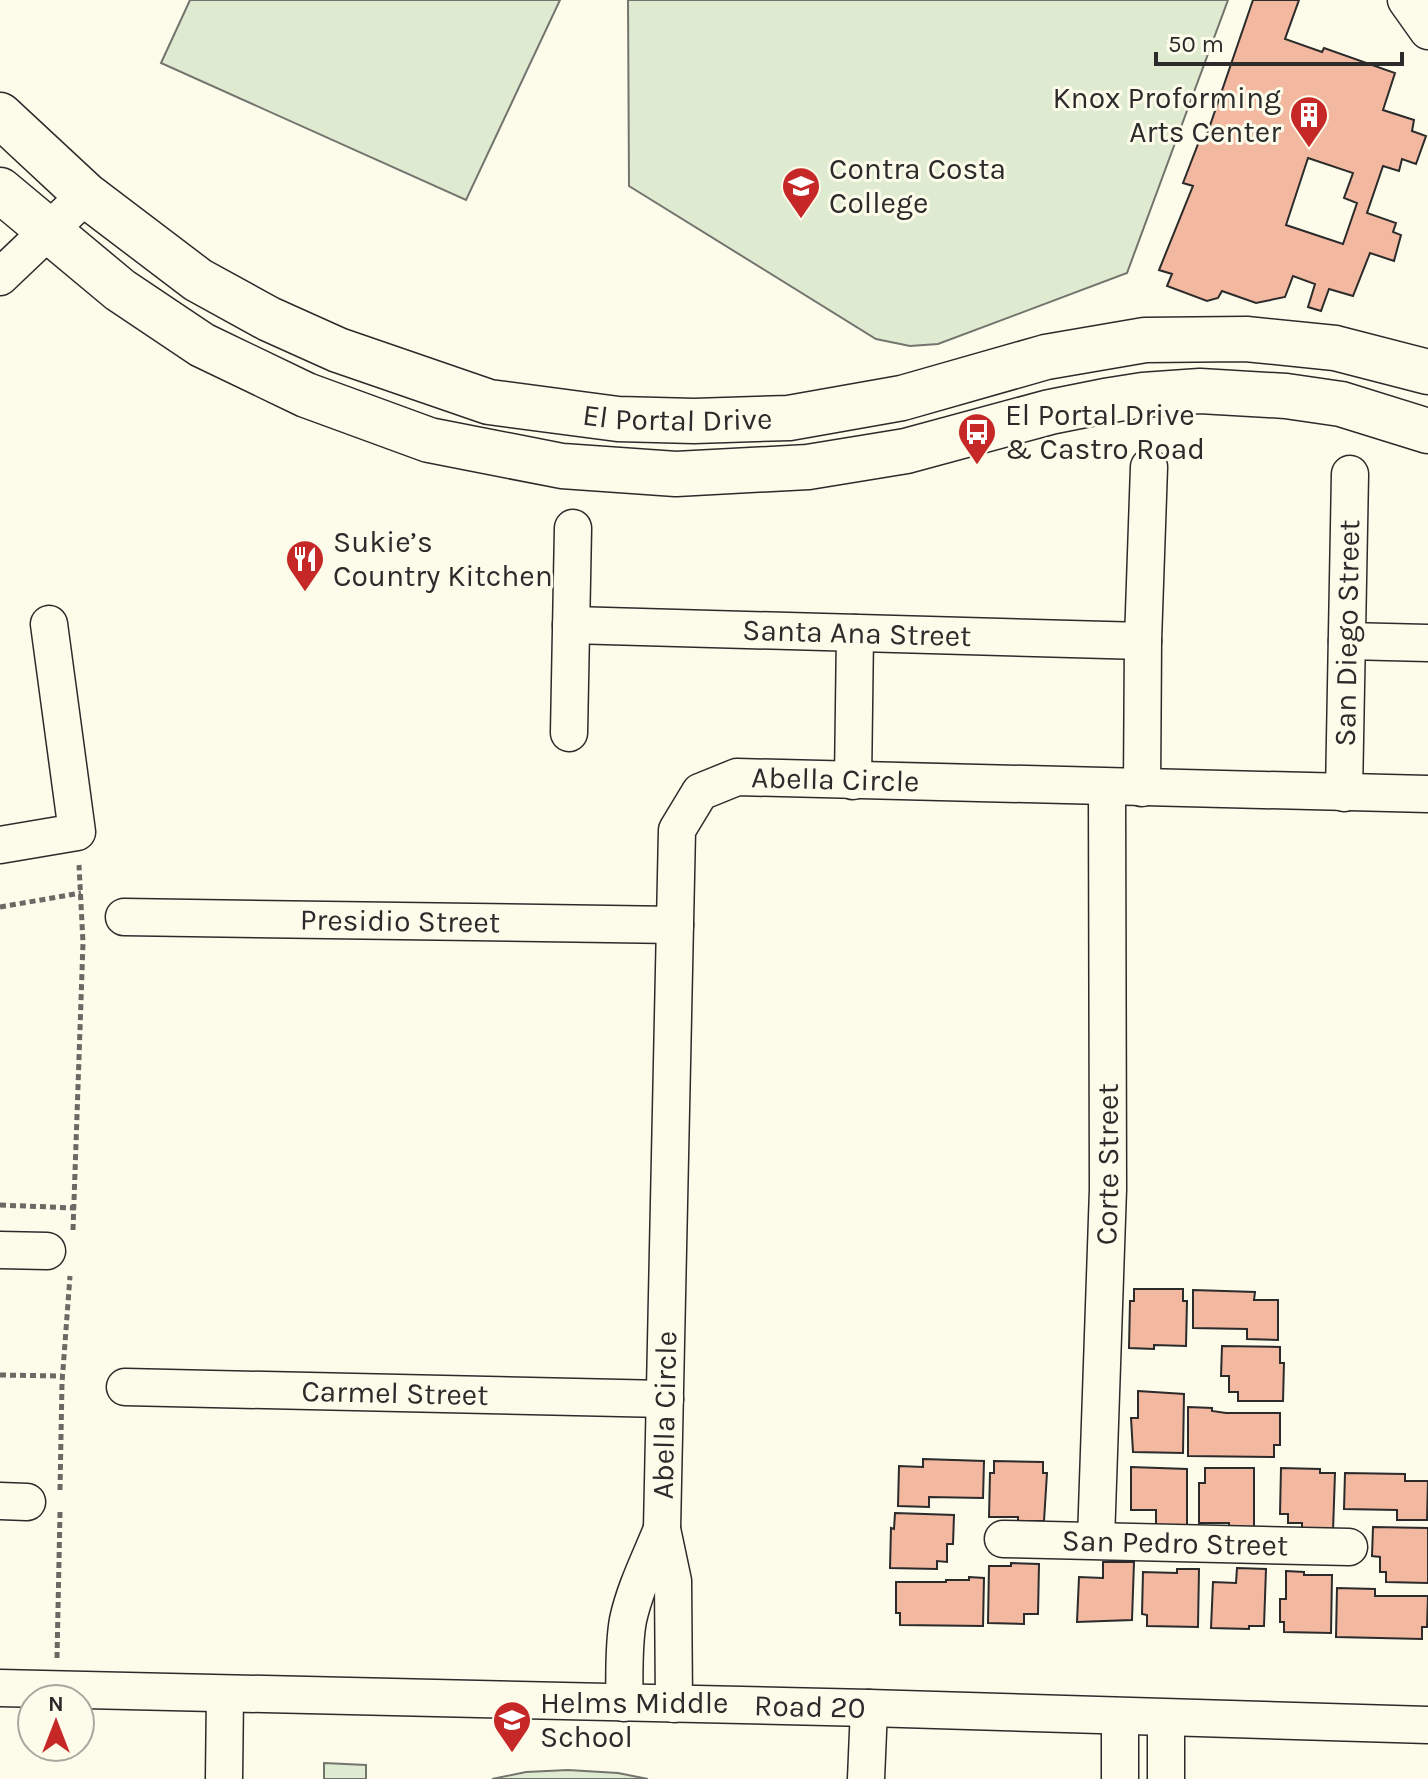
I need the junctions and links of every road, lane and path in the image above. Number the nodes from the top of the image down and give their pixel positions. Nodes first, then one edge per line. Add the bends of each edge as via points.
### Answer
1 (1406, 0) edge
2 (1428, 31) edge
3 (0, 115) edge
4 (0, 190) edge
5 (86, 195) junction
6 (49, 232) junction
7 (0, 277) edge
8 (1428, 372) edge
9 (1428, 431) edge
10 (1149, 467) dead end
11 (1350, 474) dead end
12 (573, 528) dead end
13 (49, 624) dead end
14 (571, 625) junction
15 (855, 633) junction
16 (1143, 641) junction
17 (1347, 641) junction
18 (1428, 643) edge
19 (569, 733) dead end
20 (853, 781) junction
21 (1124, 788) junction
22 (1344, 793) junction
23 (1428, 794) edge
24 (0, 845) edge
25 (81, 893) dead end
26 (0, 907) edge
27 (124, 917) dead end
28 (675, 925) junction
29 (0, 1205) edge
30 (75, 1208) dead end
31 (0, 1250) edge
32 (47, 1251) dead end
33 (0, 1375) edge
34 (62, 1376) dead end
35 (125, 1387) dead end
36 (665, 1399) junction
37 (662, 1529) junction
38 (1003, 1539) dead end
39 (1096, 1540) junction
40 (1349, 1547) dead end
41 (0, 1688) edge
42 (225, 1694) junction
43 (624, 1703) junction
44 (674, 1704) junction
45 (869, 1708) junction
46 (1120, 1718) junction
47 (1166, 1718) junction
48 (1428, 1725) edge
49 (224, 1779) edge
50 (866, 1779) edge
51 (1120, 1779) edge
52 (1166, 1779) edge

1 - 2 street
3 - 5 main road, El Portal Drive
4 - 6 main road, El Portal Drive
5 - 6 street
5 - 8 main road, El Portal Drive via 198,280 269,319 338,350 489,402 618,419 789,418 902,398 1046,357 1145,340 1246,339 1335,348
6 - 7 street
6 - 9 main road, El Portal Drive via 120,290 202,345 306,395 429,440 562,466 676,474 808,467 906,451 1105,401 1189,392 1341,404
10 - 16 street, Corte Street
11 - 17 street, San Diego Street
12 - 14 street
13 - 24 street via 77,832
14 - 15 street, Santa Ana Street
14 - 19 street
15 - 16 street, Santa Ana Street
15 - 20 street
16 - 21 street, Corte Street
17 - 18 street
17 - 22 street, San Diego Street
20 - 21 street, Abella Circle
20 - 28 street, Abella Circle via 737,777 700,792 677,830
21 - 22 street, Abella Circle
21 - 39 street, Corte Street
22 - 23 street, Abella Circle
25 - 26 path
27 - 28 street, Presidio Street
28 - 36 street, Abella Circle
29 - 30 path
31 - 32 street
33 - 34 path
35 - 36 street, Carmel Street
36 - 37 street, Abella Circle
37 - 43 street, Abella Circle via 628,1620
37 - 44 street, Abella Circle via 673,1581
38 - 39 street, San Pedro Street
39 - 40 street, San Pedro Street
41 - 42 street, Road 20
42 - 43 street, Road 20
42 - 49 street
43 - 44 street, Road 20
44 - 45 street, Road 20
45 - 46 street, Road 20
45 - 50 street
46 - 47 street, Road 20
46 - 51 street
47 - 48 street, Road 20
47 - 52 street

